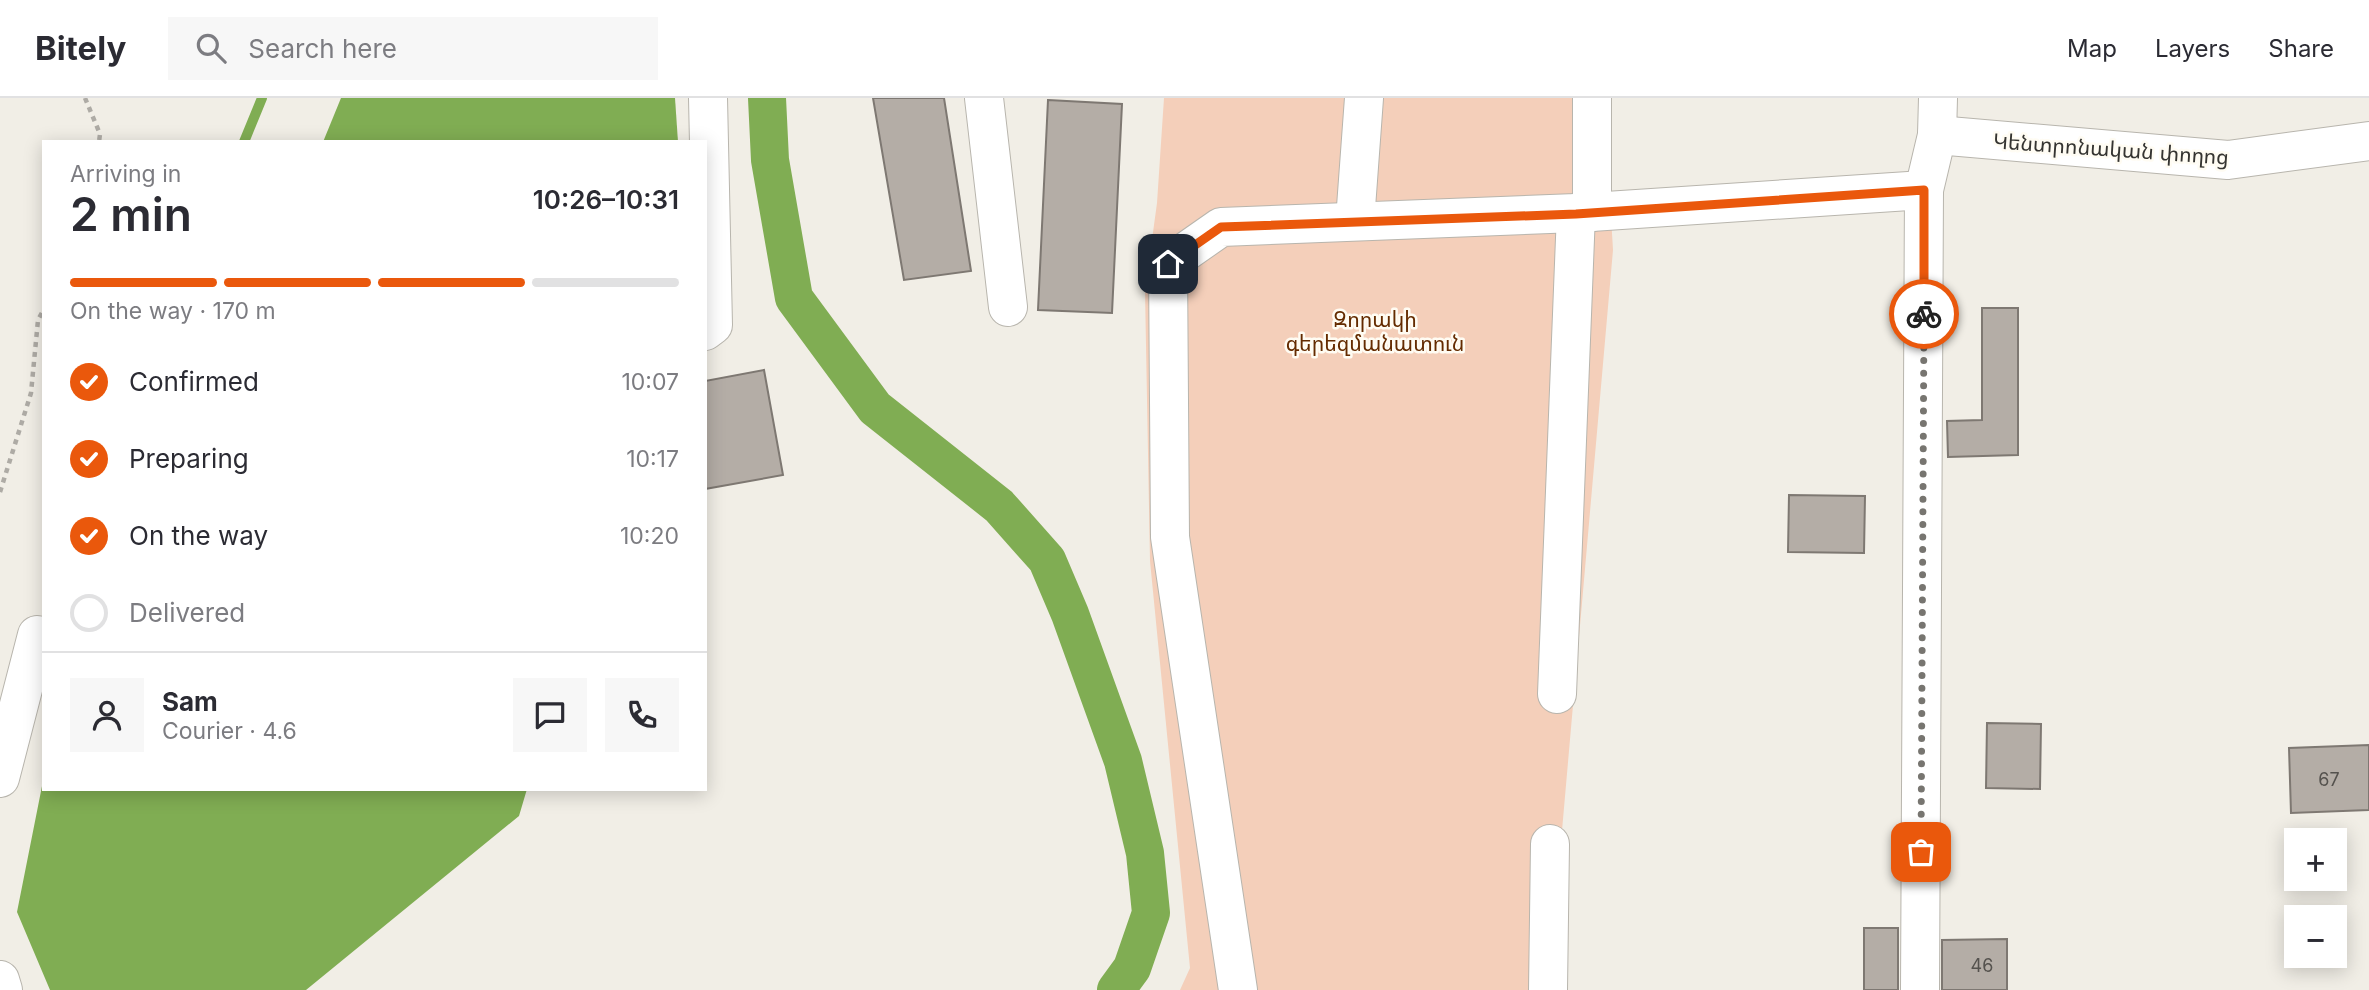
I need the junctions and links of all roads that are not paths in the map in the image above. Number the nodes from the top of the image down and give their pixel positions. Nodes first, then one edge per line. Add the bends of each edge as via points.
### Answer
1 (708, 98) edge
2 (984, 98) edge
3 (1363, 98) edge
4 (1592, 98) edge
5 (1937, 116) edge
6 (2369, 141) edge
7 (1924, 190) junction
8 (1584, 213) junction
9 (1355, 221) junction
10 (1008, 307) dead end
11 (707, 330) edge
12 (37, 635) dead end
13 (1557, 694) dead end
14 (0, 778) edge
15 (1550, 845) dead end
16 (0, 980) edge
17 (3, 990) edge
18 (1238, 990) edge
19 (1548, 990) edge
20 (1920, 990) edge

1 - 11 street via 713,325
2 - 10 street
3 - 9 street
4 - 8 street
5 - 6 street, Կենտրոնական փողոց via 2228,160
5 - 7 street
7 - 8 street
7 - 20 street
8 - 9 street
8 - 13 street
9 - 18 street via 1221,227 1168,264 1170,537
12 - 14 street
15 - 19 street
16 - 17 street

